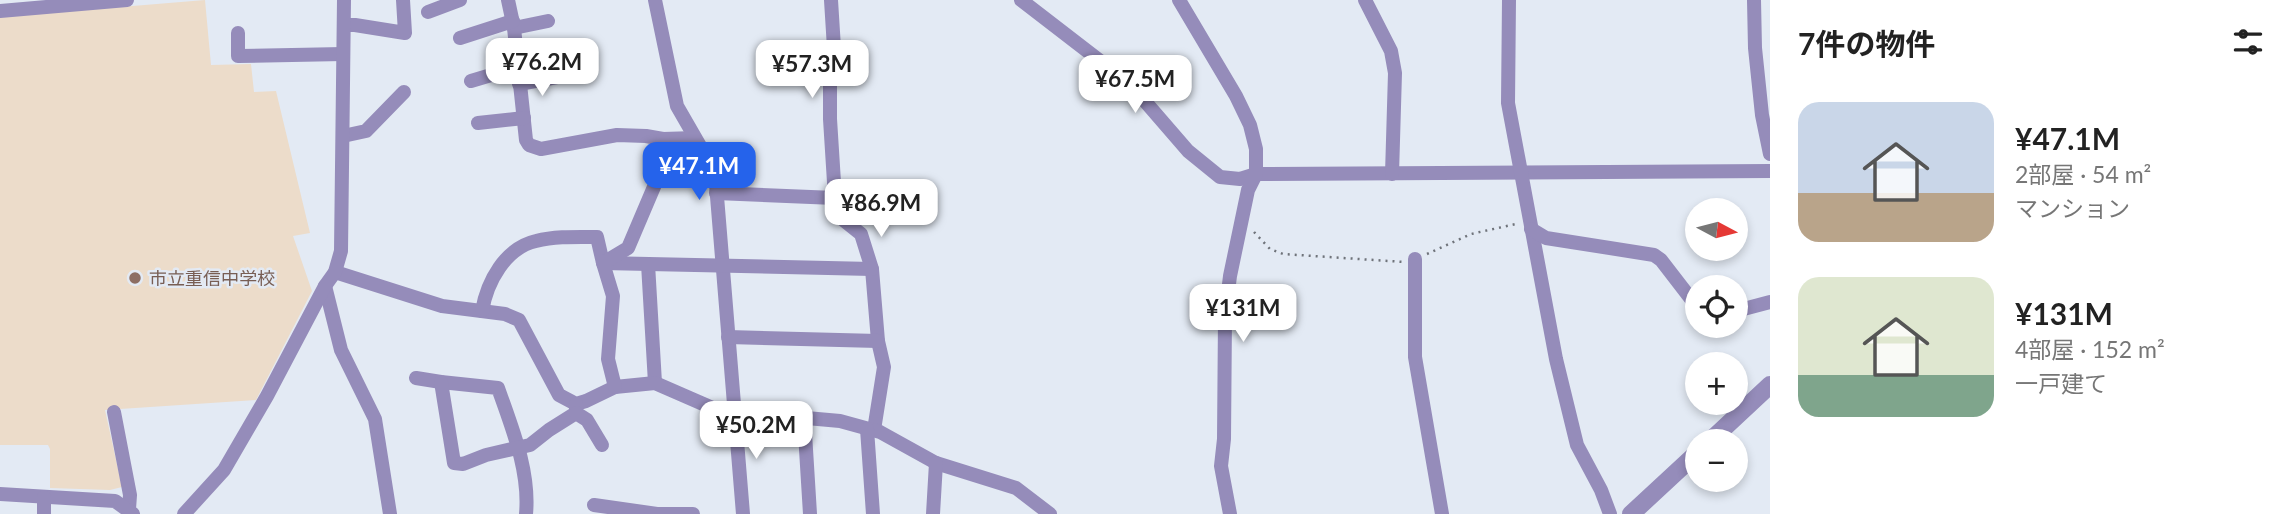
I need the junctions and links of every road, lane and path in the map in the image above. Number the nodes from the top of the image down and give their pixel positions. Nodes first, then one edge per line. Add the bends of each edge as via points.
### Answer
1 (127, 0) edge
2 (344, 0) edge
3 (403, 0) edge
4 (460, 0) edge
5 (508, 0) edge
6 (655, 0) edge
7 (831, 0) edge
8 (1021, 0) edge
9 (1179, 0) edge
10 (1366, 0) edge
11 (1509, 0) edge
12 (1754, 0) edge
13 (0, 11) edge
14 (428, 12) dead end
15 (548, 21) dead end
16 (344, 25) junction
17 (514, 25) junction
18 (238, 33) dead end
19 (460, 38) dead end
20 (343, 54) junction
21 (517, 67) junction
22 (557, 77) dead end
23 (471, 81) dead end
24 (519, 84) junction
25 (404, 92) dead end
26 (524, 118) junction
27 (478, 123) dead end
28 (342, 136) junction
29 (695, 138) junction
30 (663, 139) junction
31 (1770, 154) edge
32 (1770, 171) edge
33 (1256, 174) junction
34 (1392, 174) junction
35 (1521, 174) junction
36 (716, 193) junction
37 (835, 198) junction
38 (1244, 211) junction
39 (1530, 225) junction
40 (1415, 259) junction
41 (603, 263) junction
42 (648, 264) junction
43 (722, 265) junction
44 (872, 269) junction
45 (335, 272) junction
46 (325, 286) junction
47 (1685, 291) edge
48 (1770, 302) edge
49 (1748, 308) edge
50 (482, 311) junction
51 (728, 338) junction
52 (878, 341) junction
53 (416, 377) dead end
54 (441, 382) junction
55 (655, 383) junction
56 (1770, 384) edge
57 (615, 387) junction
58 (576, 408) junction
59 (734, 411) junction
60 (114, 412) dead end
61 (804, 418) junction
62 (1723, 429) edge
63 (871, 430) junction
64 (602, 445) dead end
65 (518, 448) junction
66 (936, 463) junction
67 (1685, 464) edge
68 (0, 494) edge
69 (44, 497) junction
70 (594, 505) dead end
71 (131, 512) edge
72 (44, 514) edge
73 (184, 514) edge
74 (390, 514) edge
75 (526, 514) edge
76 (693, 514) edge
77 (743, 514) edge
78 (810, 514) edge
79 (873, 514) edge
80 (933, 514) edge
81 (1050, 514) edge
82 (1230, 514) edge
83 (1442, 514) edge
84 (1611, 514) edge
85 (1631, 514) edge

1 - 13 street
2 - 16 street
3 - 16 street via 404,33
4 - 14 street
5 - 17 street
6 - 29 street via 677,106
7 - 37 street
8 - 33 street via 1130,84 1188,151 1220,177 1240,179
9 - 33 street via 1250,125
10 - 34 street via 1391,51 1395,73
11 - 35 street via 1508,103
12 - 31 street via 1755,48
15 - 17 street
16 - 20 street
17 - 19 street
17 - 21 street
18 - 20 street via 238,56
20 - 28 street
21 - 23 street
21 - 24 street
22 - 24 street
24 - 26 street
25 - 28 street via 366,131
26 - 27 street
26 - 30 street via 526,141 534,148 617,135
28 - 45 street via 341,251
29 - 30 street
29 - 36 street via 715,173
30 - 41 street via 662,168 628,248
32 - 35 street
33 - 34 street
33 - 38 street
34 - 35 street
35 - 39 street
36 - 37 street
36 - 43 street
37 - 44 street via 841,218 861,234
38 - 40 path via 1253,232 1283,254
38 - 82 street via 1225,317 1221,466
39 - 40 path via 1471,234
39 - 47 street via 1546,238 1654,255
39 - 84 street via 1577,445
40 - 83 street via 1415,357
41 - 42 street
41 - 50 street via 597,237 522,246 490,281
41 - 57 street via 613,296 608,359
42 - 43 street
42 - 55 street
43 - 44 street
43 - 51 street
44 - 52 street
45 - 46 street
45 - 50 street via 442,306
46 - 73 street via 224,470
46 - 74 street via 341,350 374,419
48 - 49 street
50 - 58 street via 519,320 559,396
51 - 52 street
51 - 59 street
52 - 63 street via 884,367
53 - 54 street
54 - 65 street via 498,388
54 - 65 street via 454,463
55 - 57 street
55 - 59 street via 716,410
56 - 62 street
57 - 58 street
58 - 64 street
58 - 65 street via 530,445
59 - 61 street
59 - 77 street
60 - 71 street
61 - 63 street
61 - 78 street
63 - 66 street
63 - 79 street
65 - 75 street via 528,493
66 - 80 street
66 - 81 street via 1016,488
67 - 85 street
68 - 69 street
69 - 71 street via 115,501
69 - 72 street
70 - 76 street

